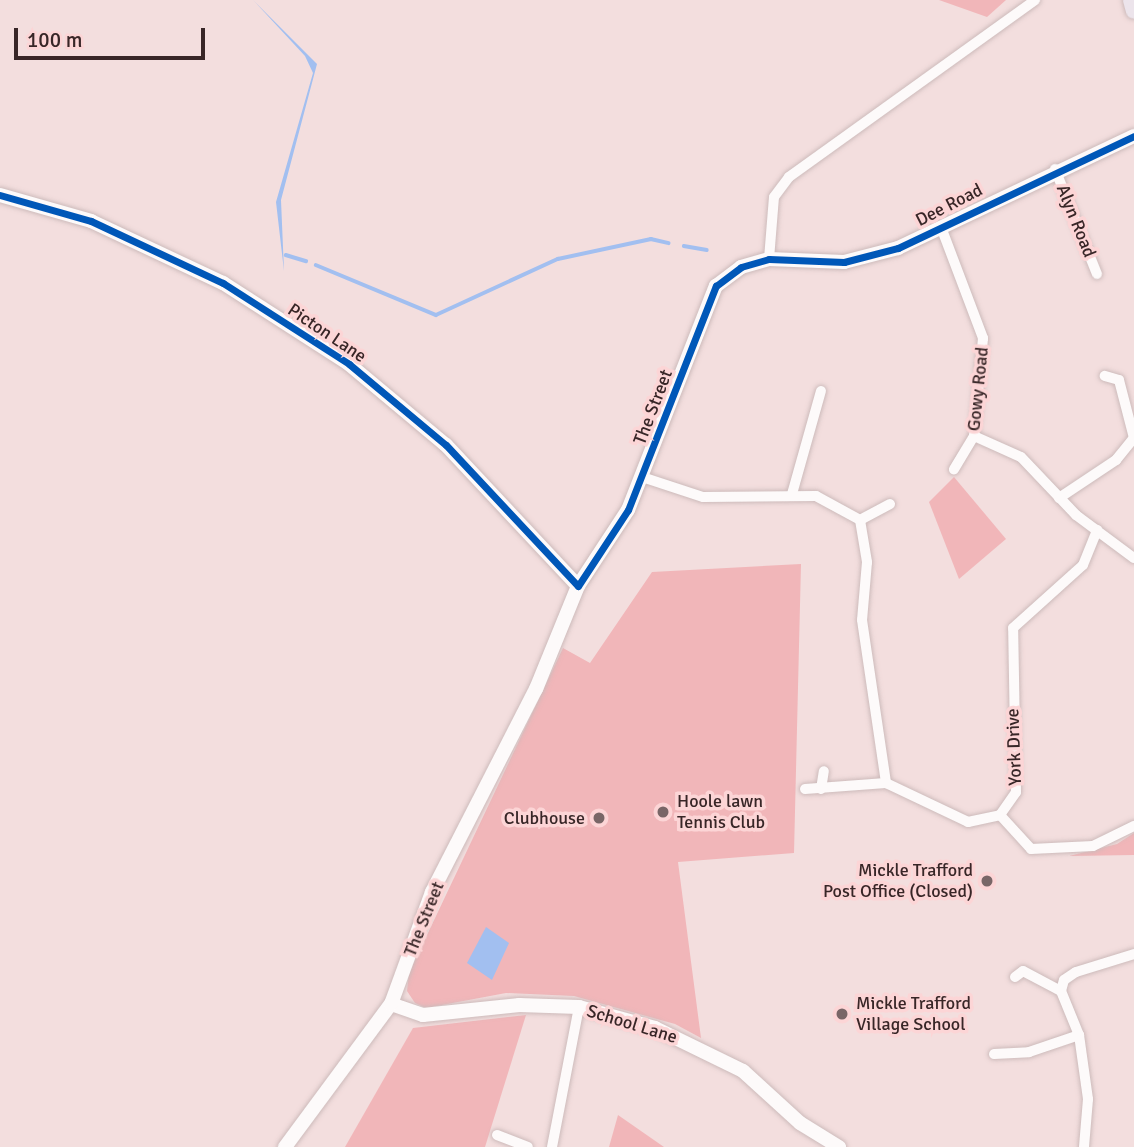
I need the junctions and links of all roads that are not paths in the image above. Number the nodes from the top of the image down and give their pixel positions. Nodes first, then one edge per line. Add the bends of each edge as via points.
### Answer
1 (1035, 0) edge
2 (1131, 0) edge
3 (1134, 11) edge
4 (1134, 136) edge
5 (1055, 169) junction
6 (0, 195) edge
7 (941, 227) junction
8 (769, 260) junction
9 (1097, 274) dead end
10 (1105, 376) dead end
11 (821, 391) dead end
12 (974, 436) junction
13 (954, 469) dead end
14 (642, 478) junction
15 (792, 495) junction
16 (1059, 498) junction
17 (890, 504) dead end
18 (860, 520) junction
19 (1097, 530) junction
20 (1134, 558) edge
21 (578, 586) junction
22 (824, 771) dead end
23 (886, 783) junction
24 (805, 789) dead end
25 (821, 789) junction
26 (1000, 815) junction
27 (1134, 826) edge
28 (1134, 954) edge
29 (1028, 959) dead end
30 (1061, 991) junction
31 (391, 1004) junction
32 (579, 1007) junction
33 (1079, 1035) junction
34 (995, 1054) dead end
35 (497, 1135) dead end
36 (285, 1147) edge
37 (528, 1147) edge
38 (552, 1147) edge
39 (839, 1147) edge
40 (1084, 1147) edge

1 - 8 street via 789,177 774,197
2 - 3 main road
4 - 5 street, Dee Road
5 - 7 street, Dee Road
5 - 9 street, Alyn Road
6 - 21 street, Picton Lane via 91,221 223,283 349,364 456,454
7 - 8 street, Dee Road via 898,248 845,262
7 - 12 street, Gowy Road via 983,338
8 - 14 street, The Street via 741,267 716,286
10 - 16 street via 1119,380 1133,438 1116,460
11 - 15 street
12 - 13 street, Gowy Road
12 - 16 street via 1021,457
14 - 15 street via 703,497
14 - 21 street, The Street via 613,538
15 - 18 street via 839,503
16 - 19 street
17 - 18 street
18 - 23 street via 867,562 862,620
19 - 20 street
19 - 26 street, York Drive via 1083,565 1013,628 1016,792
21 - 31 street, The Street via 536,689 432,892
22 - 25 street
23 - 25 street
23 - 26 street via 968,822
24 - 25 street
26 - 27 street via 1031,849 1093,846
28 - 30 street via 1076,972 1063,980
29 - 30 street via 1019,974
30 - 33 street
31 - 32 street, School Lane via 423,1015 519,1004
31 - 36 street, The Street
32 - 38 street
32 - 39 street, School Lane via 700,1046 743,1071 800,1123
33 - 34 street via 1029,1052
33 - 40 street via 1088,1099
35 - 37 street

